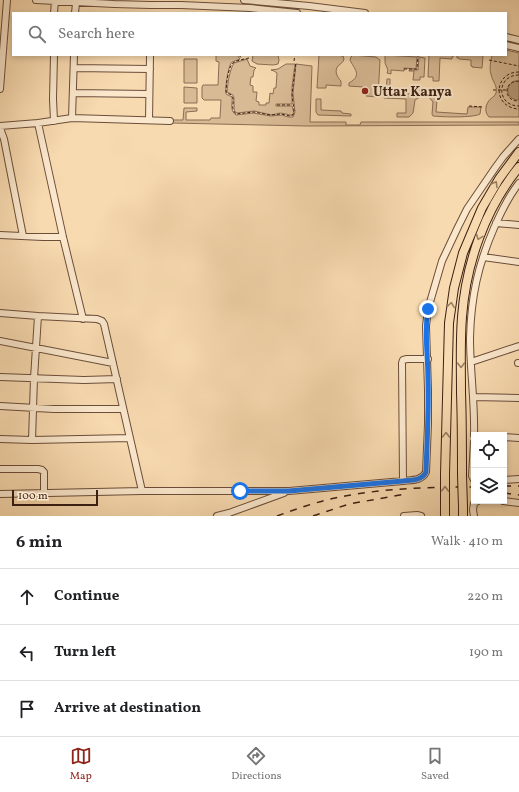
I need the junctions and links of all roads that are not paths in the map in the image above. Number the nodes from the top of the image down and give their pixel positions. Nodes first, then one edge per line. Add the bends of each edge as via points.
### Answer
1 (7, 0) edge
2 (36, 0) edge
3 (244, 0) edge
4 (55, 1) junction
5 (76, 3) junction
6 (150, 5) junction
7 (54, 12) edge
8 (75, 12) edge
9 (150, 12) edge
10 (288, 12) edge
11 (352, 12) edge
12 (507, 37) edge
13 (519, 40) edge
14 (507, 45) edge
15 (519, 48) edge
16 (54, 56) edge
17 (74, 56) edge
18 (150, 56) edge
19 (1, 62) edge
20 (74, 68) junction
21 (150, 69) junction
22 (0, 90) edge
23 (73, 93) junction
24 (149, 94) junction
25 (72, 118) junction
26 (54, 120) junction
27 (149, 120) junction
28 (170, 120) dead end
29 (38, 123) junction
30 (0, 127) edge
31 (519, 139) edge
32 (519, 152) edge
33 (519, 166) edge
34 (519, 183) edge
35 (496, 223) junction
36 (519, 225) edge
37 (0, 235) edge
38 (23, 236) junction
39 (63, 237) junction
40 (483, 257) junction
41 (519, 262) edge
42 (0, 313) edge
43 (38, 316) junction
44 (83, 318) junction
45 (0, 341) edge
46 (519, 346) edge
47 (36, 348) junction
48 (428, 359) junction
49 (113, 362) junction
50 (471, 362) junction
51 (0, 377) edge
52 (34, 378) junction
53 (117, 379) junction
54 (473, 397) junction
55 (519, 398) edge
56 (0, 406) edge
57 (33, 407) junction
58 (123, 409) junction
59 (474, 432) edge
60 (507, 437) edge
61 (130, 438) junction
62 (519, 438) edge
63 (0, 439) edge
64 (32, 440) junction
65 (0, 469) edge
66 (519, 479) edge
67 (507, 480) edge
68 (403, 481) junction
69 (142, 491) junction
70 (289, 491) junction
71 (44, 493) junction
72 (0, 494) edge
73 (507, 502) edge
74 (519, 503) edge
75 (474, 504) edge
76 (217, 516) edge
77 (404, 516) edge
78 (421, 516) edge
79 (445, 516) edge
80 (463, 516) edge
81 (474, 516) edge

1 - 19 street
2 - 4 street
3 - 11 street
4 - 5 street
4 - 7 street
5 - 6 street
5 - 8 street
6 - 9 street
6 - 10 street via 250,8
12 - 13 street
14 - 15 street
16 - 26 street
17 - 20 street
18 - 21 street
19 - 22 street
20 - 21 street
20 - 23 street
21 - 24 street
23 - 24 street
23 - 25 street
24 - 27 street
25 - 26 street
25 - 27 street
26 - 29 street
27 - 28 street
29 - 30 street
29 - 39 street
30 - 38 street
31 - 48 street via 503,157 467,209 445,253 428,309
79 -> 32 main road, bridge via 449,323 454,288 463,253 482,208 499,178
33 -> 80 main road, bridge via 486,220 474,252 465,290 461,349
34 - 35 street
35 - 36 street
35 - 40 street
37 - 38 street
38 - 39 street
39 - 44 street
40 - 41 street
40 - 50 street via 473,301
42 - 43 street
43 - 44 street
43 - 47 street
44 - 49 street via 102,321
45 - 47 street
46 - 50 street
47 - 49 street
47 - 52 street
48 - 68 street via 426,472 420,479
48 - 68 street via 407,358 402,363
49 - 53 street
50 - 54 street
51 - 52 street
52 - 53 street
52 - 57 street
53 - 58 street
54 - 55 street
54 - 59 street
56 - 57 street
57 - 58 street
57 - 64 street
58 - 61 street
60 - 62 street
61 - 64 street
61 - 69 street
63 - 64 street
65 - 71 street via 42,470
66 - 67 street
68 - 70 street
69 - 70 street
69 - 71 street
70 - 76 street
71 - 72 street
73 - 74 street
75 - 81 street
77 - 78 street

